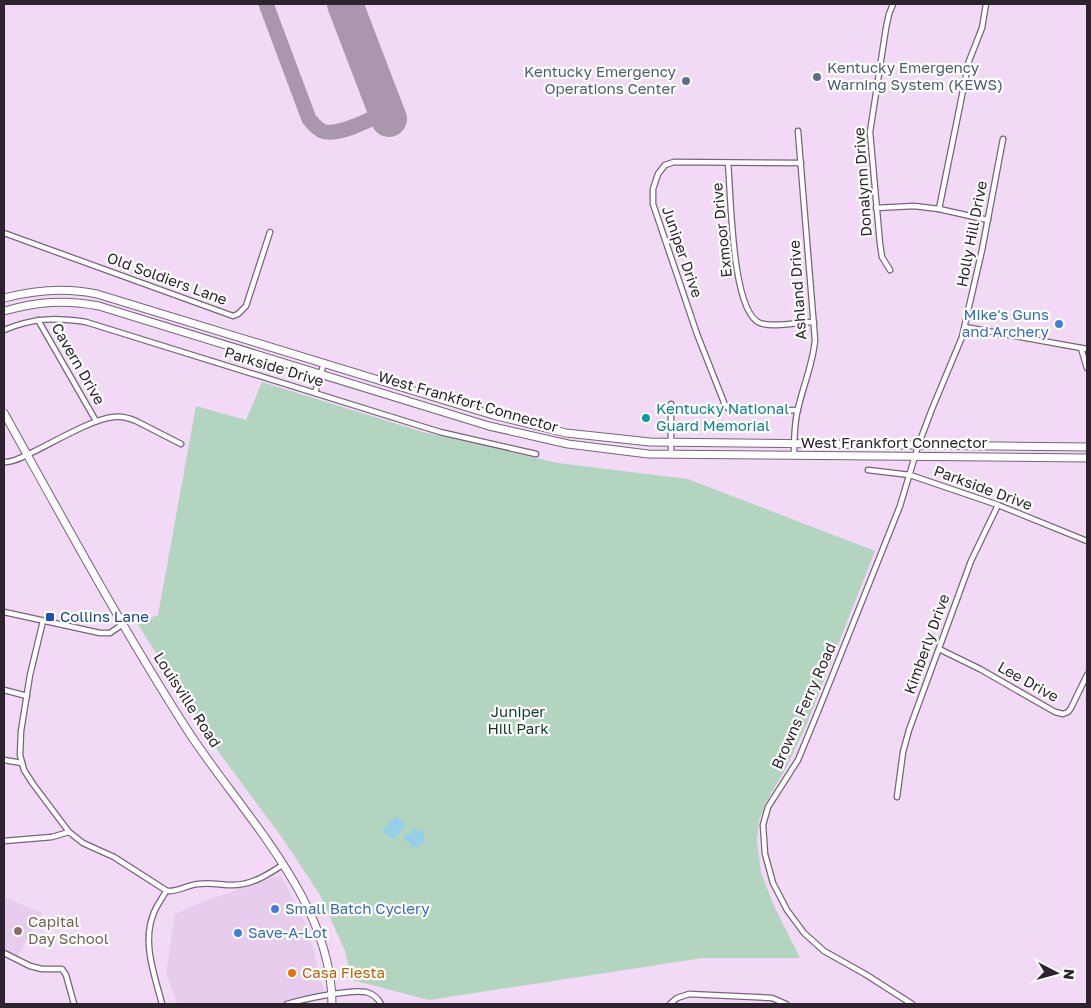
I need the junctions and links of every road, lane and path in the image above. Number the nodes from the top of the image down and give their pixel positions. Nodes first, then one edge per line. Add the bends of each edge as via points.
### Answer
1 (893, 4) edge
2 (986, 4) edge
3 (798, 131) dead end
4 (1003, 139) dead end
5 (728, 163) junction
6 (801, 163) junction
7 (876, 208) junction
8 (939, 210) junction
9 (988, 220) junction
10 (270, 232) dead end
11 (4, 233) edge
12 (890, 270) dead end
13 (4, 298) edge
14 (4, 311) edge
15 (38, 320) junction
16 (814, 322) junction
17 (965, 327) junction
18 (4, 330) edge
19 (1081, 348) junction
20 (1087, 349) edge
21 (324, 363) junction
22 (1087, 368) edge
23 (321, 374) junction
24 (315, 393) junction
25 (671, 404) dead end
26 (798, 410) junction
27 (4, 413) edge
28 (96, 421) junction
29 (671, 443) junction
30 (181, 444) dead end
31 (794, 445) junction
32 (918, 446) junction
33 (1087, 447) edge
34 (27, 454) junction
35 (536, 454) dead end
36 (670, 454) junction
37 (794, 456) junction
38 (915, 457) junction
39 (1087, 458) edge
40 (4, 462) edge
41 (868, 470) dead end
42 (910, 475) junction
43 (998, 505) junction
44 (1087, 540) edge
45 (4, 612) edge
46 (43, 621) junction
47 (123, 624) junction
48 (939, 649) junction
49 (1087, 675) edge
50 (4, 690) edge
51 (27, 696) junction
52 (4, 760) edge
53 (22, 763) junction
54 (897, 797) dead end
55 (69, 832) junction
56 (4, 841) edge
57 (284, 864) junction
58 (166, 891) junction
59 (4, 953) edge
60 (332, 995) junction
61 (74, 1004) edge
62 (162, 1004) edge
63 (287, 1004) edge
64 (332, 1004) edge
65 (381, 1004) edge
66 (670, 1004) edge
67 (786, 1004) edge
68 (911, 1004) edge

1 - 7 street, Donalynn Drive via 886,28 871,128
2 - 8 street via 982,28 969,62
3 - 6 street, Ashland Drive
4 - 9 street, Holly Hill Drive
5 - 6 street, Juniper Drive
5 - 16 street, Exmoor Drive via 736,268 750,312 762,324
5 - 26 street, Juniper Drive via 665,165 653,189 654,212 725,405 738,412
6 - 16 street, Ashland Drive
7 - 8 street via 914,206
7 - 12 street, Donalynn Drive via 880,250
8 - 9 street
9 - 17 street, Holly Hill Drive
10 - 11 street, Old Soldiers Lane via 246,306 233,316
13 - 21 main road, West Frankfort Connector via 50,290 86,292
14 - 23 main road, West Frankfort Connector via 47,302 86,303
15 - 18 street, Parkside Drive
15 - 24 street, Parkside Drive via 62,318 86,322
15 - 28 street, Cavern Drive
16 - 26 street, Ashland Drive via 814,349
17 - 19 street
17 - 32 street, Holly Hill Drive
19 - 20 street
19 - 22 street
21 - 23 street
21 - 29 main road, West Frankfort Connector via 536,427 602,438
23 - 24 street
23 - 36 main road, West Frankfort Connector via 537,438 600,449
24 - 35 street, Parkside Drive via 440,432
25 - 29 street
26 - 31 street, Ashland Drive
27 - 34 main road, Louisville Road
28 - 30 street via 115,416 129,418
28 - 34 street
29 - 31 main road, West Frankfort Connector
29 - 36 street
31 - 32 main road, West Frankfort Connector
31 - 37 street, Ashland Drive
32 - 33 main road, West Frankfort Connector
32 - 38 street, Holly Hill Drive
34 - 40 street
34 - 47 main road, Louisville Road
36 - 37 main road, West Frankfort Connector
37 - 38 main road, West Frankfort Connector
38 - 39 main road, West Frankfort Connector
38 - 42 street, Holly Hill Drive
41 - 42 street, Parkside Drive
42 - 43 street, Parkside Drive
42 - 68 street, Browns Ferry Road via 798,760 768,807 763,834 773,883 804,933 824,951
43 - 44 street, Parkside Drive
43 - 48 street, Kimberly Drive via 971,561
45 - 46 street
46 - 47 street via 105,634
46 - 51 street
47 - 57 main road, Louisville Road via 187,729
48 - 49 street, Lee Drive via 1062,714 1071,708
48 - 54 street, Kimberly Drive via 905,741
50 - 51 street
51 - 53 street via 20,744
52 - 53 street
53 - 55 street via 33,784
55 - 56 street via 52,837
55 - 58 street
57 - 58 street via 245,884 200,884
57 - 60 main road, Louisville Road via 316,928 324,950
58 - 62 street via 153,916 149,942
59 - 61 street via 36,968 62,969
60 - 63 street
60 - 64 main road, Louisville Road
60 - 65 street via 366,992
66 - 67 street via 689,994 772,998

